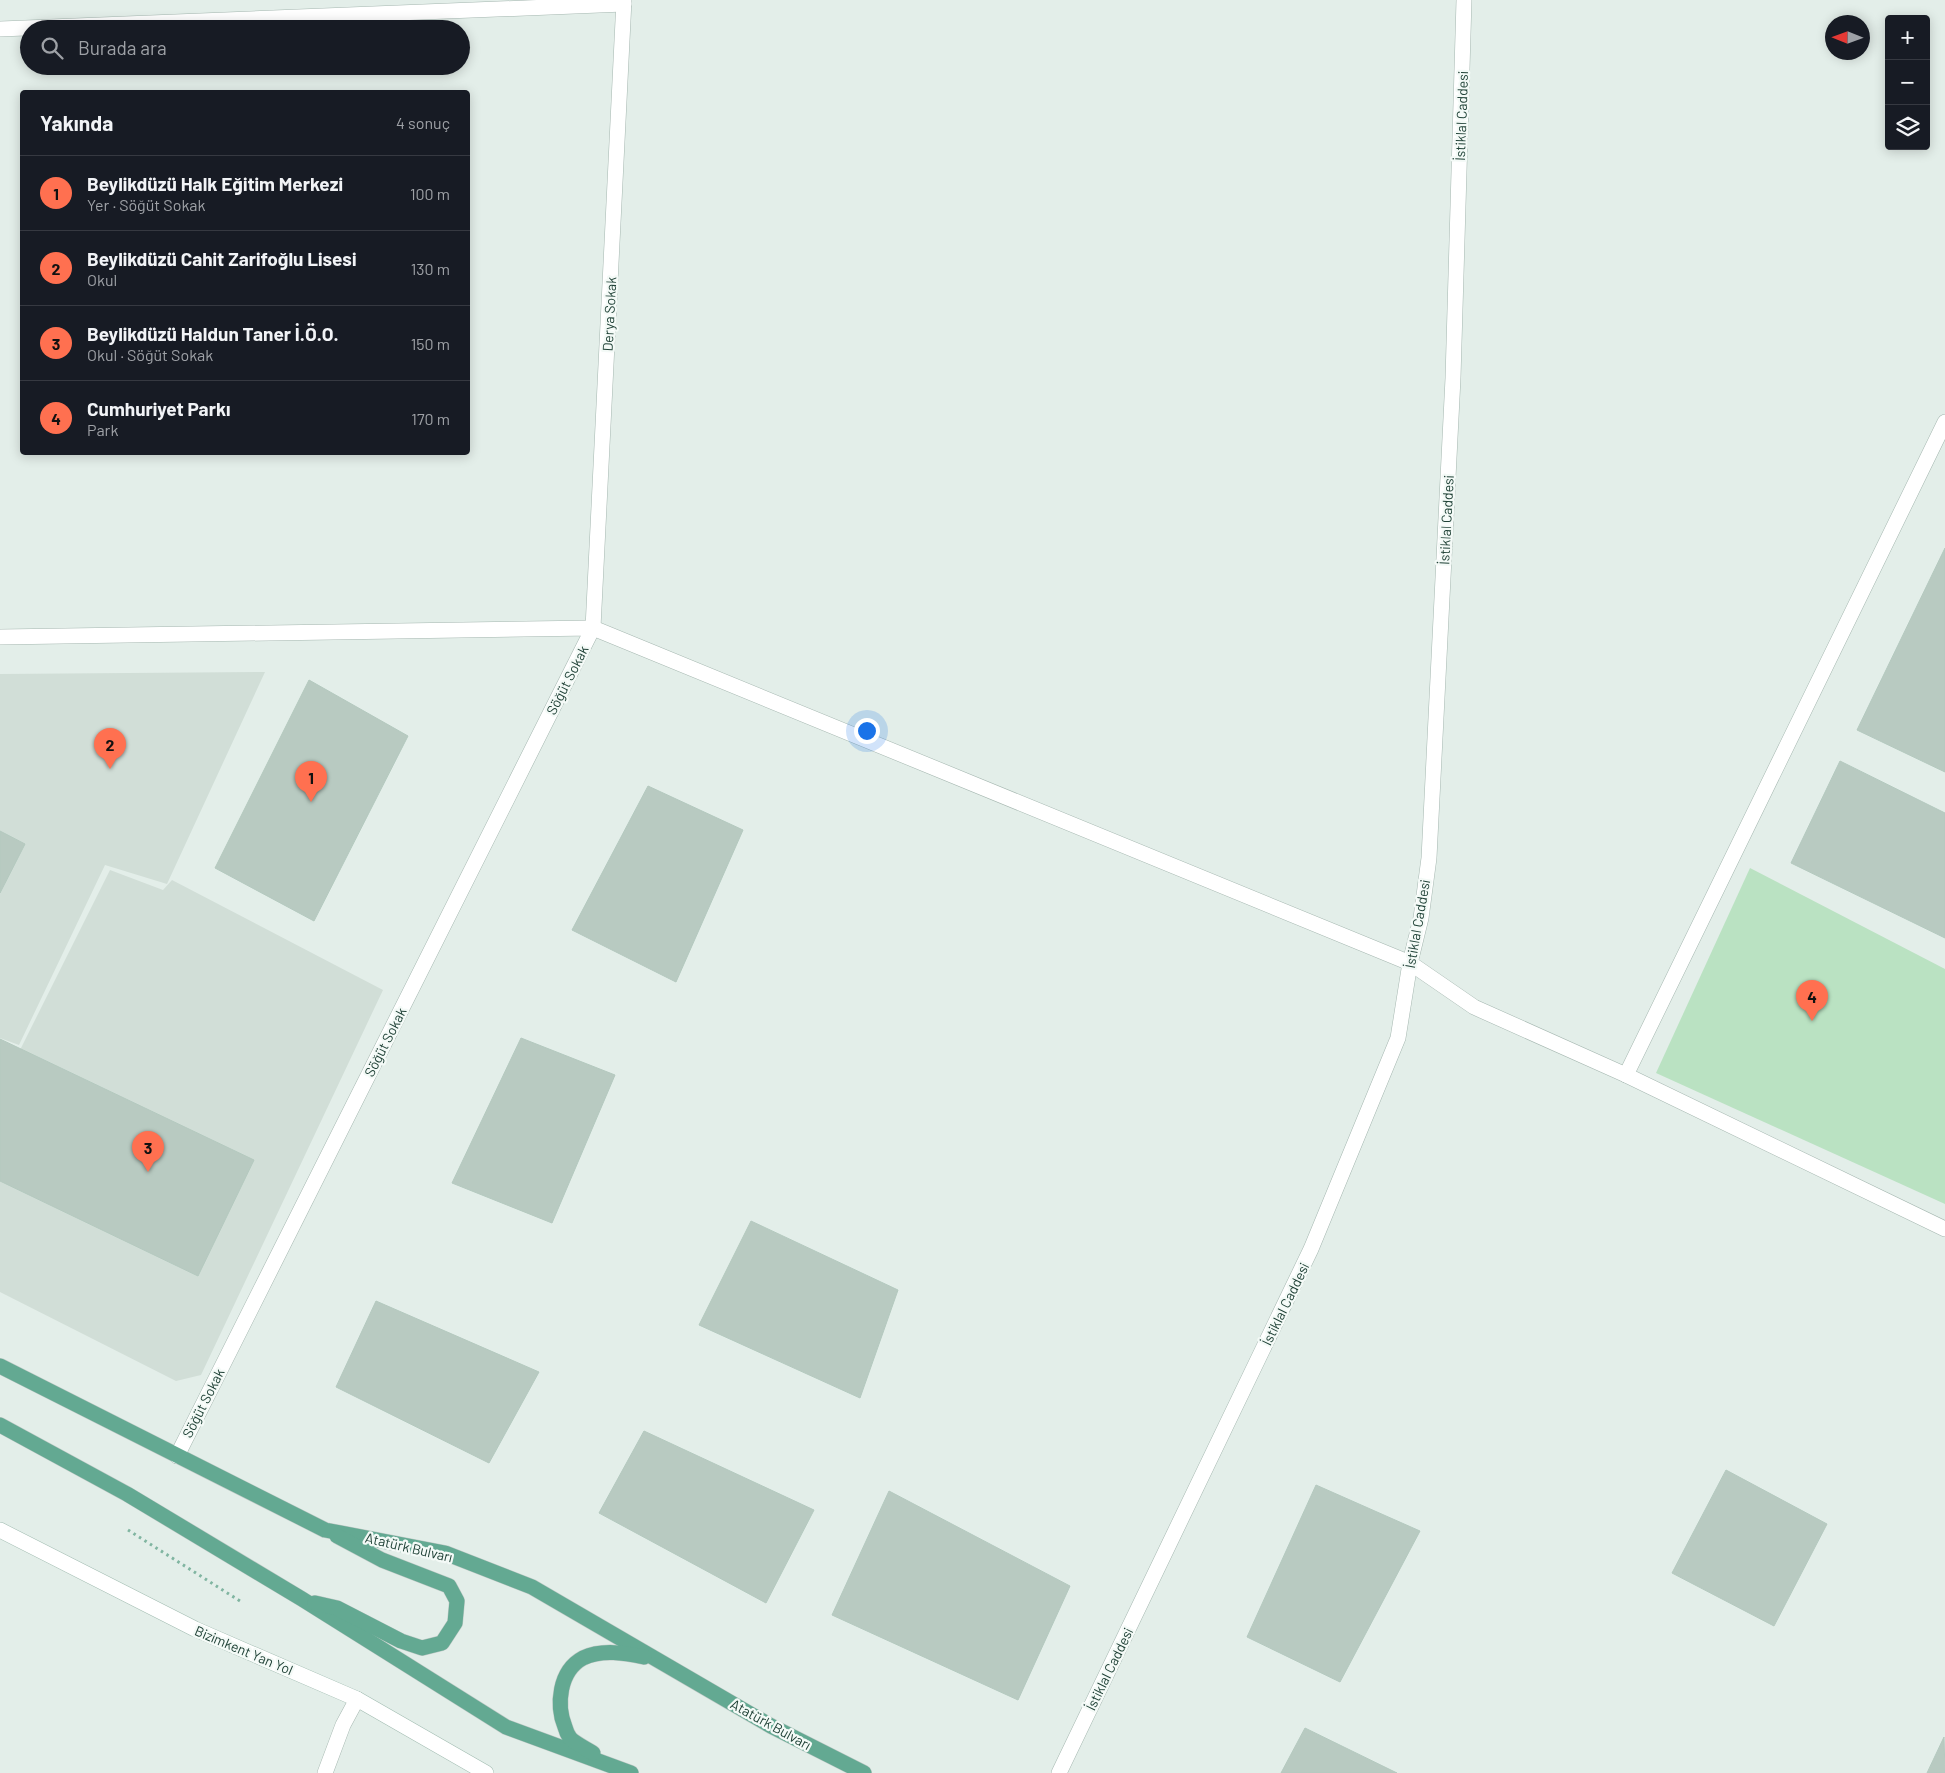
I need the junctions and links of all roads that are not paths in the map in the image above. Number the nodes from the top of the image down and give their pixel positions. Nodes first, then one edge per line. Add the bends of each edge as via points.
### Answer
1 (1464, 0) edge
2 (624, 2) edge
3 (208, 20) edge
4 (20, 28) edge
5 (0, 29) edge
6 (1945, 422) edge
7 (593, 628) junction
8 (0, 637) edge
9 (1410, 963) junction
10 (1626, 1075) junction
11 (1945, 1229) edge
12 (0, 1366) edge
13 (0, 1425) edge
14 (177, 1456) junction
15 (0, 1530) edge
16 (326, 1530) junction
17 (302, 1599) junction
18 (658, 1660) junction
19 (356, 1699) junction
20 (325, 1773) edge
21 (486, 1773) edge
22 (631, 1773) edge
23 (864, 1773) edge
24 (1059, 1773) edge

1 - 9 street, İstiklal Caddesi via 1453,378 1429,858 1421,918
2 - 3 street
2 - 7 street, Derya Sokak
4 - 5 street
6 - 10 street
7 - 8 street
7 - 9 street
7 - 14 street, Söğüt Sokak
9 - 10 street via 1474,1007
9 - 24 street, İstiklal Caddesi via 1398,1038 1311,1249
10 - 11 street
12 - 14 main road, Atatürk Bulvarı
13 - 17 main road via 127,1494
14 - 16 main road, Atatürk Bulvarı
15 - 19 street, Bizimkent Yan Yol via 195,1630
16 - 17 main road via 382,1560 449,1586 457,1602 455,1623 442,1642 422,1648 400,1641 337,1608
16 - 18 main road, Atatürk Bulvarı via 445,1553 532,1587
17 - 22 main road via 506,1727
18 - 22 main road via 623,1653 597,1654 582,1659 570,1670 559,1700 569,1737 598,1757
18 - 23 main road, Atatürk Bulvarı via 771,1726
19 - 20 street
19 - 21 street, Bizimkent Yan Yol

